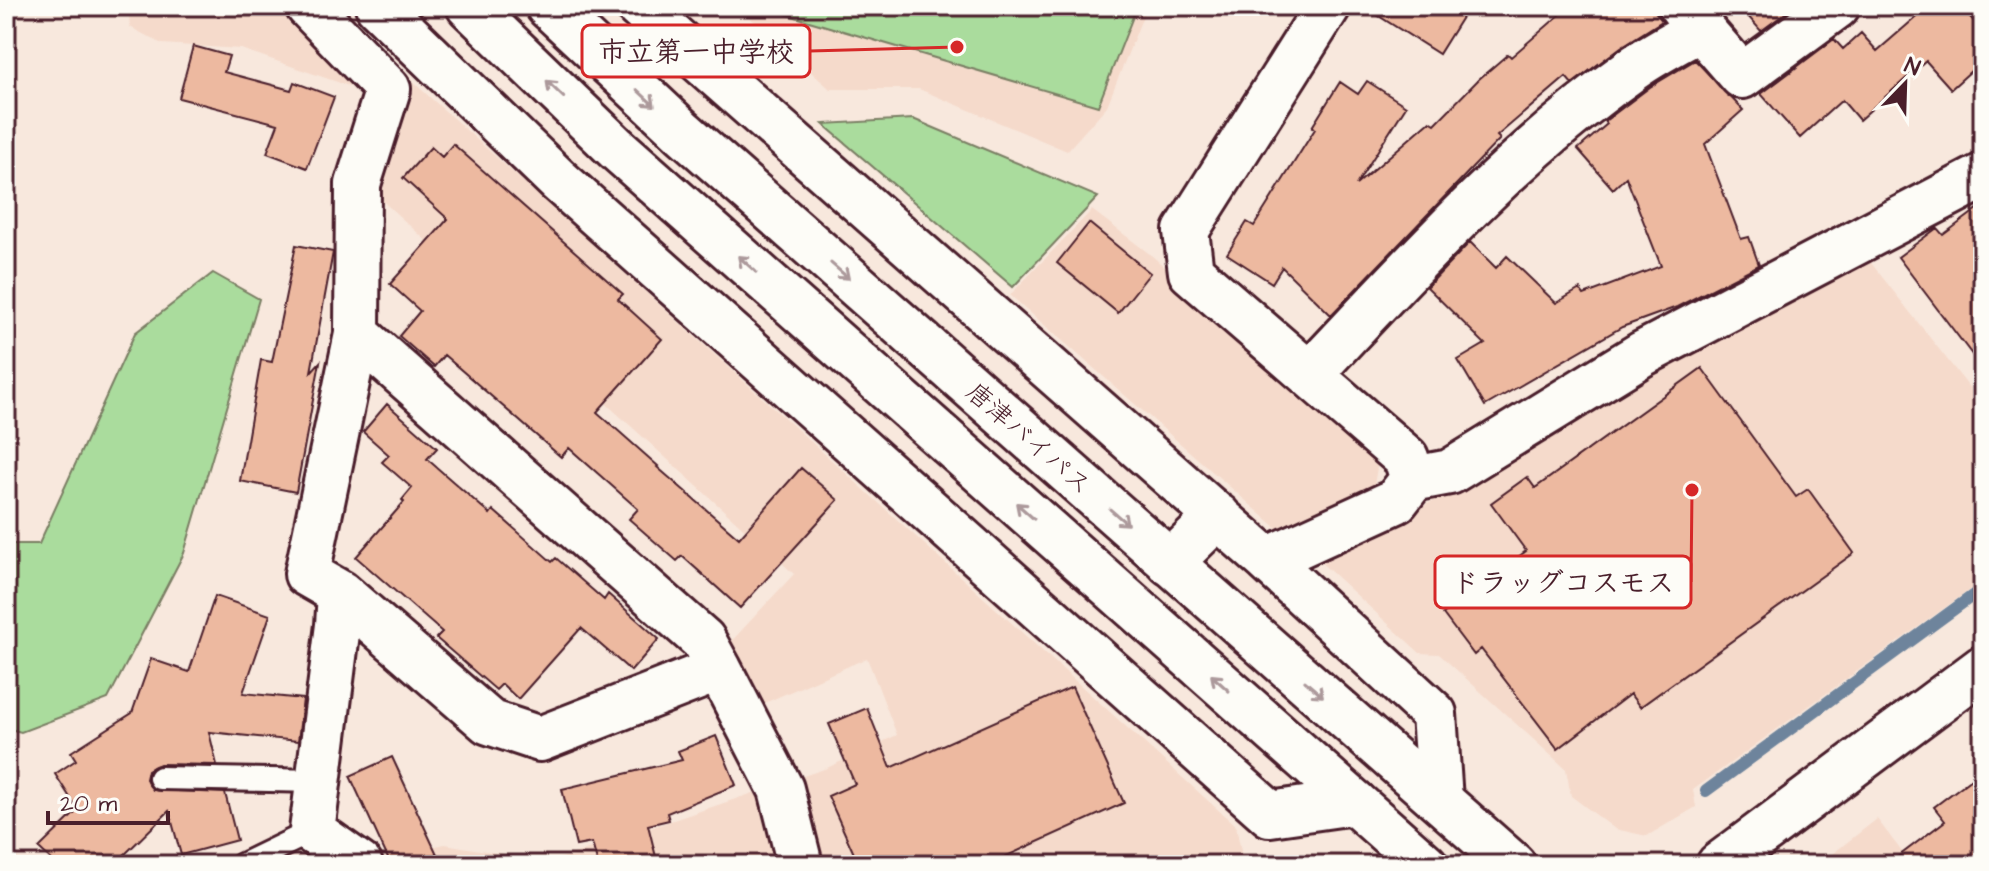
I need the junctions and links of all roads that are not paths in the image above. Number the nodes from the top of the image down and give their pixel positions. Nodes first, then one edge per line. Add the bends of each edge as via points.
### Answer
1 (308, 6) edge
2 (378, 6) edge
3 (469, 6) edge
4 (548, 6) edge
5 (638, 6) edge
6 (1328, 6) edge
7 (1837, 6) edge
8 (1690, 18) edge
9 (1983, 176) edge
10 (357, 334) junction
11 (1310, 374) junction
12 (1413, 479) junction
13 (1218, 516) junction
14 (1267, 560) junction
15 (1170, 563) junction
16 (340, 593) junction
17 (1983, 668) edge
18 (719, 669) junction
19 (160, 778) dead end
20 (318, 781) junction
21 (1440, 800) junction
22 (1354, 802) junction
23 (312, 831) junction
24 (242, 865) edge
25 (360, 865) edge
26 (800, 865) edge
27 (1425, 865) edge
28 (1513, 865) edge
29 (1719, 865) edge

1 - 10 main road via 388,89 358,184
2 - 22 main road via 558,180 1270,814
22 -> 3 main road via 616,148
4 -> 15 main road, 唐津バイパス
5 - 13 main road
6 - 11 main road via 1186,231 1191,272
7 - 8 main road via 1742,76
8 - 11 main road via 1553,131 1438,238
9 - 12 main road via 1642,354 1450,472
10 - 16 main road via 307,574
10 - 18 main road via 703,640
11 - 12 main road via 1406,458
12 - 14 main road via 1396,501
13 - 14 main road
13 - 15 main road
14 - 21 main road via 1434,714
15 -> 21 main road, 唐津バイパス
16 - 18 main road via 489,722 540,739
16 - 20 main road
17 - 29 main road
18 - 26 main road via 781,789
19 - 20 lane
20 - 23 main road
21 - 28 main road, 唐津バイパス
22 - 27 main road
23 - 24 lane
23 - 25 main road

